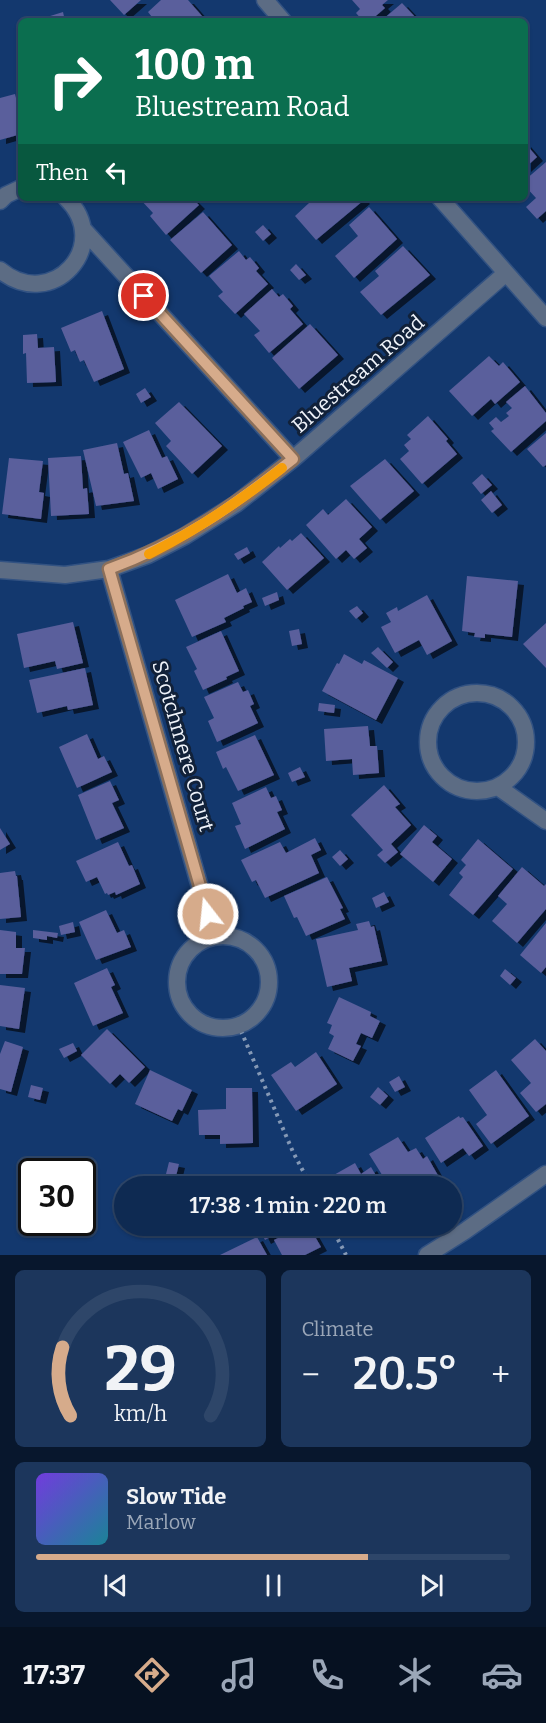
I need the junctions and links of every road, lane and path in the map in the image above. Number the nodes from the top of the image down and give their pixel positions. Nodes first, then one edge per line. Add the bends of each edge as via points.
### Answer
1 (265, 0) edge
2 (280, 18) edge
3 (18, 189) edge
4 (0, 201) edge
5 (69, 201) edge
6 (443, 201) edge
7 (83, 229) junction
8 (0, 270) edge
9 (506, 273) junction
10 (546, 318) edge
11 (293, 459) junction
12 (109, 569) junction
13 (0, 570) edge
14 (498, 787) junction
15 (546, 821) edge
16 (214, 936) junction
17 (238, 1024) junction
18 (546, 1174) edge
19 (306, 1176) edge
20 (336, 1236) edge
21 (346, 1255) edge
22 (427, 1255) edge

1 - 2 street
3 - 4 street
5 - 7 street via 78,212
6 - 9 street
7 - 8 street via 82,248 75,264 63,276 40,285 23,284
7 - 11 street
9 - 10 street
9 - 11 street, Bluestream Road
11 - 12 street, Bluestream Road via 236,504 185,536
12 - 13 street, Bluestream Road via 65,575
12 - 16 street, Scotchmere Court
14 - 14 street via 519,769 526,742 523,725 512,707 498,697 481,692 455,697 435,714 428,730 427,749 433,765 448,783 464,790 481,792
14 - 15 street
16 - 17 street via 230,936 245,942 258,952 267,970 267,994 258,1011
16 - 17 street via 187,952 178,969 181,1001 200,1022 213,1027
17 - 19 path
18 - 22 street
20 - 21 path

